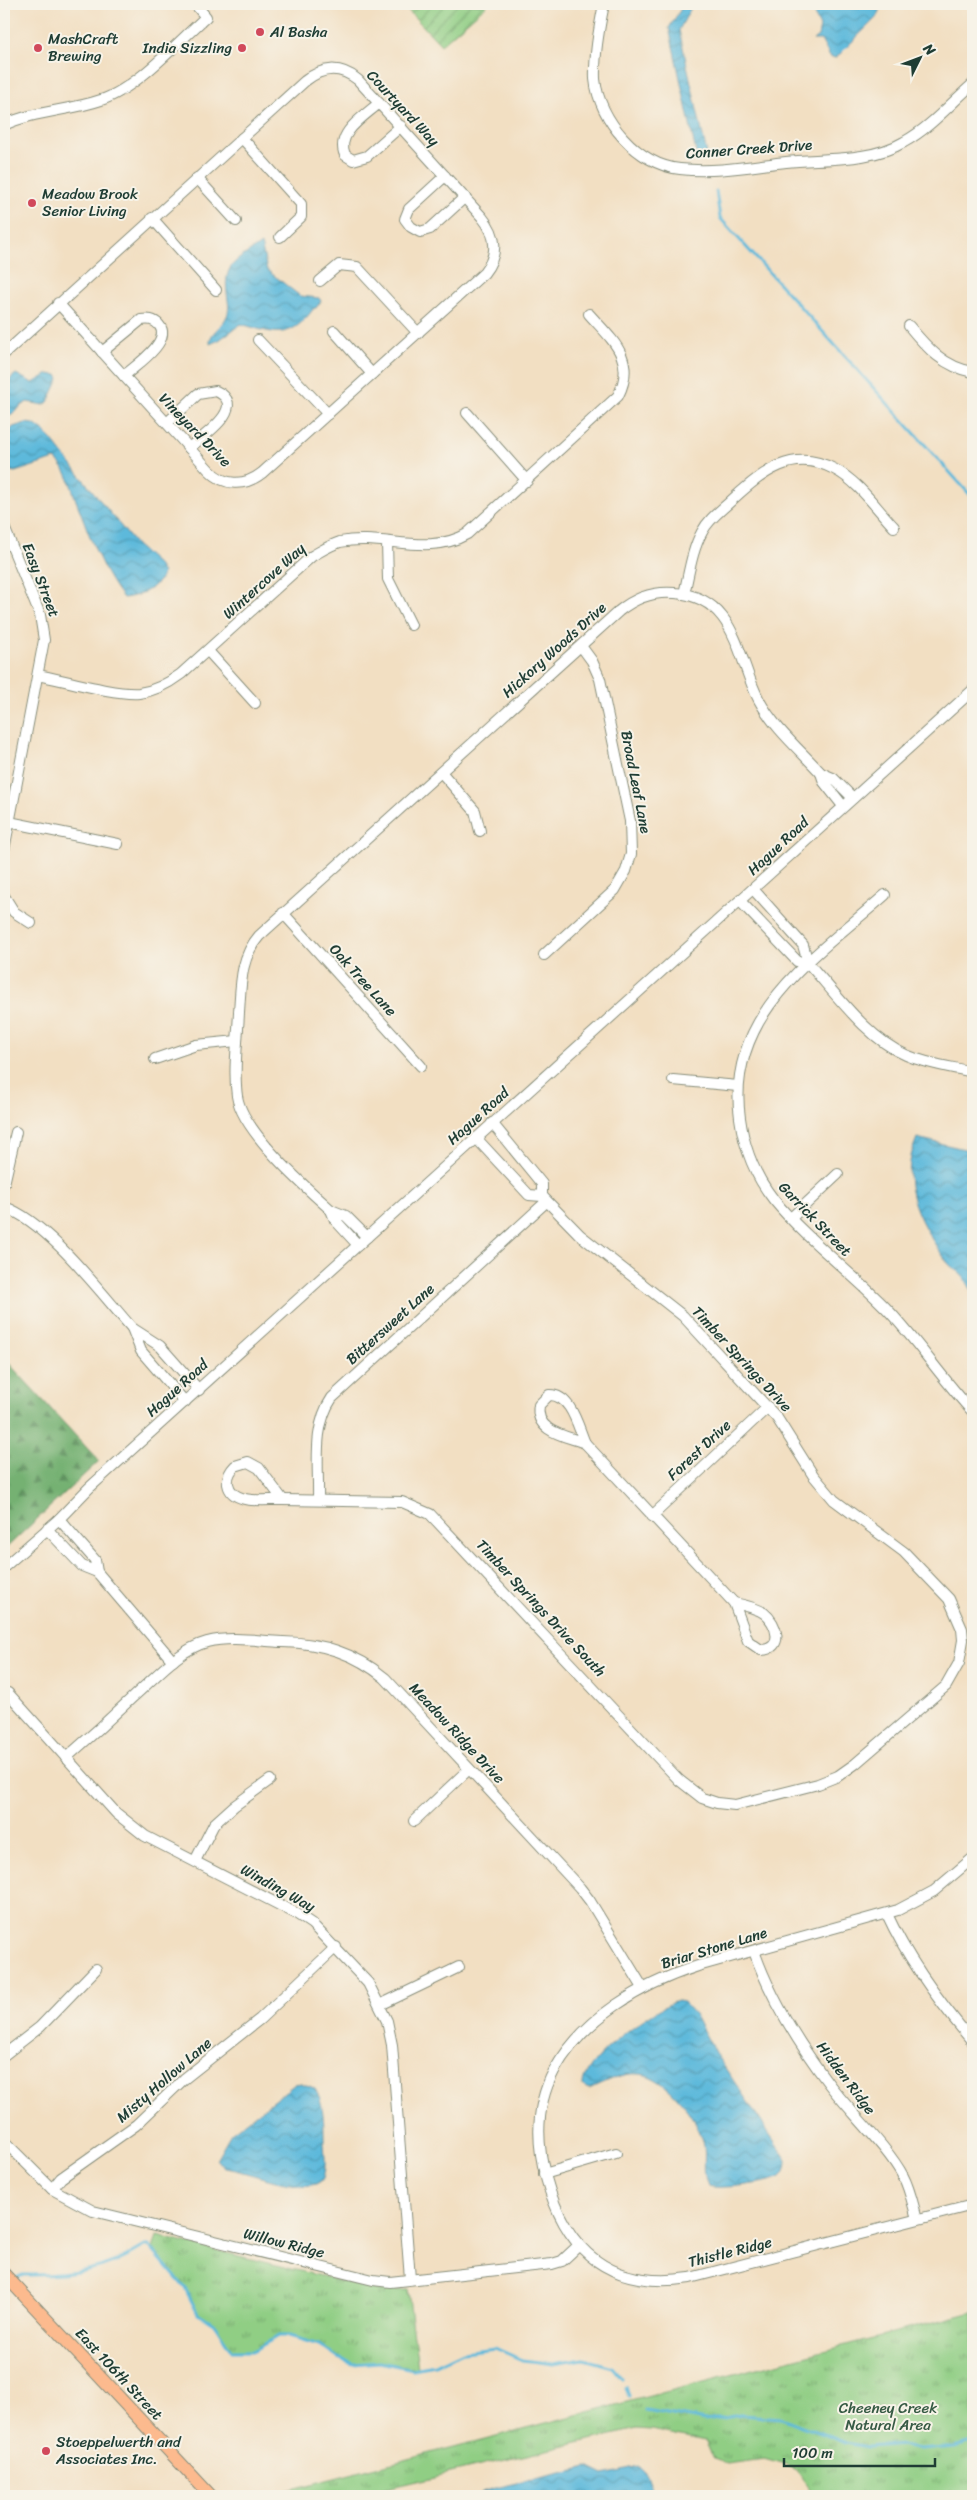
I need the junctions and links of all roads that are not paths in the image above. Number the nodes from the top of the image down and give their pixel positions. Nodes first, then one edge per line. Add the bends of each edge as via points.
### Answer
1 (195, 4) edge
2 (604, 4) edge
3 (973, 84) edge
4 (379, 103) junction
5 (4, 125) edge
6 (400, 126) junction
7 (242, 138) junction
8 (445, 176) junction
9 (197, 178) junction
10 (465, 197) junction
11 (152, 218) junction
12 (236, 221) dead end
13 (280, 237) dead end
14 (495, 245) joint
15 (320, 281) dead end
16 (216, 290) dead end
17 (58, 303) junction
18 (588, 314) dead end
19 (909, 326) dead end
20 (334, 331) dead end
21 (418, 333) junction
22 (258, 340) dead end
23 (102, 352) junction
24 (4, 354) edge
25 (973, 372) edge
26 (372, 374) junction
27 (124, 376) junction
28 (466, 413) dead end
29 (328, 414) junction
30 (167, 423) junction
31 (189, 448) junction
32 (527, 481) junction
33 (4, 527) edge
34 (894, 527) dead end
35 (387, 543) junction
36 (684, 594) junction
37 (411, 625) dead end
38 (581, 646) junction
39 (208, 651) junction
40 (38, 675) junction
41 (973, 690) edge
42 (255, 703) dead end
43 (442, 772) junction
44 (821, 773) junction
45 (853, 798) junction
46 (843, 806) junction
47 (6, 822) edge
48 (480, 831) dead end
49 (118, 844) dead end
50 (4, 850) edge
51 (753, 889) junction
52 (885, 895) dead end
53 (4, 896) edge
54 (740, 901) junction
55 (283, 913) junction
56 (31, 923) dead end
57 (544, 955) dead end
58 (808, 963) junction
59 (238, 1041) junction
60 (154, 1059) dead end
61 (421, 1066) dead end
62 (973, 1072) edge
63 (673, 1080) dead end
64 (738, 1086) junction
65 (492, 1124) junction
66 (16, 1132) dead end
67 (476, 1138) junction
68 (838, 1174) dead end
69 (4, 1184) edge
70 (544, 1199) junction
71 (4, 1207) edge
72 (331, 1210) junction
73 (791, 1218) junction
74 (367, 1237) junction
75 (358, 1245) junction
76 (132, 1328) junction
77 (199, 1390) junction
78 (185, 1402) junction
79 (768, 1407) junction
80 (973, 1412) edge
81 (585, 1443) junction
82 (283, 1500) junction
83 (318, 1500) junction
84 (652, 1516) junction
85 (59, 1519) junction
86 (48, 1529) junction
87 (4, 1567) edge
88 (97, 1572) junction
89 (734, 1603) junction
90 (962, 1653) joint
91 (173, 1661) junction
92 (8, 1693) dead end
93 (66, 1758) junction
94 (469, 1769) junction
95 (270, 1780) dead end
96 (414, 1821) dead end
97 (973, 1858) edge
98 (195, 1861) junction
99 (886, 1914) junction
100 (336, 1947) junction
101 (754, 1951) junction
102 (459, 1967) dead end
103 (96, 1969) dead end
104 (643, 1988) junction
105 (380, 2004) junction
106 (973, 2042) edge
107 (4, 2055) edge
108 (4, 2141) edge
109 (616, 2152) dead end
110 (544, 2174) junction
111 (52, 2189) junction
112 (973, 2205) edge
113 (917, 2219) junction
114 (578, 2246) junction
115 (9, 2279) edge
116 (410, 2279) junction
117 (211, 2496) edge

1 - 5 street via 206,17 125,89 100,101
2 - 3 street, Conner Creek Drive via 595,70 603,106 618,132 635,149 661,164 678,169 717,170 860,156 887,150 921,131
4 - 6 street, Courtyard Way
4 - 6 street via 344,136 345,155 353,160 364,158
4 - 7 street, Courtyard Way via 353,76 338,69 322,70 305,81
6 - 8 street, Courtyard Way
7 - 9 street, Courtyard Way
7 - 13 street via 301,204 301,217
8 - 10 street, Courtyard Way
8 - 10 street via 409,209 406,219 411,227 420,232 430,229
9 - 11 street, Courtyard Way
9 - 12 street
10 - 14 street, Courtyard Way via 489,226
11 - 16 street
11 - 17 street, Courtyard Way
14 - 21 street, Vineyard Drive via 492,260 484,273
15 - 21 street via 339,265 358,267
17 - 23 street, Vineyard Drive
17 - 24 street, Courtyard Way
18 - 32 street, Wintercove Way via 623,356 622,388 612,404
19 - 25 street via 942,360
20 - 26 street
21 - 26 street, Vineyard Drive
22 - 29 street
23 - 27 street, Vineyard Drive
23 - 27 street via 141,320 150,319 159,325 163,332 161,342
26 - 29 street, Vineyard Drive
27 - 30 street, Vineyard Drive
28 - 32 street
29 - 31 street, Vineyard Drive via 262,474 245,482 233,483 219,478
30 - 31 street, Vineyard Drive
30 - 31 street via 198,394 216,391 224,396 228,407 224,416
32 - 35 street, Wintercove Way via 478,526 452,542
33 - 40 street, Easy Street via 42,621 44,640
34 - 36 street via 853,483 834,468 808,461 782,464 757,478 704,529
35 - 37 street via 388,579
35 - 39 street, Wintercove Way via 348,541 322,550
36 - 38 street, Hickory Woods Drive via 655,593 638,598
36 - 44 street, Hickory Woods Drive via 708,604 720,615 738,642 756,693 767,713
38 - 43 street, Hickory Woods Drive
38 - 57 street, Broad Leaf Lane via 600,680 630,821 632,846 626,871 615,890
39 - 40 street, Wintercove Way via 162,687 137,693
39 - 42 street
40 - 47 street, Easy Street
41 - 45 street, Hague Road
43 - 48 street via 475,811
43 - 55 street, Hickory Woods Drive
44 - 45 street, Hickory Woods Drive via 833,778
44 - 46 street, Hickory Woods Drive
45 - 46 street, Hague Road
46 - 51 street, Hague Road
47 - 49 street
47 - 50 street, Easy Street
51 - 54 street, Hague Road
51 - 58 street via 803,945
52 - 58 street, Garrick Street
53 - 56 street via 14,912
54 - 58 street via 797,961
54 - 65 street, Hague Road
55 - 59 street, Hickory Woods Drive via 258,936 244,960
55 - 61 street, Oak Tree Lane
58 - 62 street via 869,1030 890,1047 917,1059
58 - 64 street, Garrick Street via 776,994 761,1016 746,1049
59 - 60 street via 196,1045
59 - 72 street, Hickory Woods Drive via 236,1089 242,1114 305,1187
63 - 64 street
64 - 73 street, Garrick Street via 742,1131 751,1163 767,1190
65 - 67 street, Hague Road
65 - 70 street, Timber Springs Drive via 542,1184
66 - 69 street
67 - 70 street, Timber Springs Drive via 529,1195
67 - 74 street, Hague Road
68 - 73 street
70 - 79 street, Timber Springs Drive via 580,1235 675,1309
70 - 83 street, Bittersweet Lane via 332,1398 320,1426
71 - 76 street via 27,1218 47,1234
72 - 74 street via 346,1216
72 - 75 street via 335,1220
73 - 80 street, Garrick Street via 887,1310
74 - 75 street, Hague Road
75 - 77 street, Hague Road
76 - 77 street via 160,1346
76 - 78 street via 141,1351
77 - 78 street, Hague Road
78 - 85 street, Hague Road
79 - 84 street, Forest Drive
79 - 90 street, Timber Springs Drive via 785,1428 813,1475 834,1500 904,1552 949,1599 962,1629
81 - 81 street via 565,1400 556,1395 546,1397 538,1411 542,1423 552,1432
81 - 84 street
82 - 82 street, Timber Springs Drive South via 264,1473 253,1464 239,1464 231,1471 228,1486 239,1498
82 - 83 street, Timber Springs Drive South
83 - 90 street, Timber Springs Drive South via 402,1502 430,1514 688,1789 717,1803 746,1803 830,1780 855,1764 946,1686 956,1672
84 - 89 street
85 - 86 street, Hague Road
85 - 88 street via 95,1560
86 - 87 street, Hague Road
86 - 88 street via 82,1566
88 - 91 street
89 - 89 street via 748,1641 761,1650 770,1648 778,1632 770,1619 755,1608
91 - 93 street, Meadow Ridge Drive
91 - 94 street, Meadow Ridge Drive via 194,1647 221,1640 300,1642 336,1649 363,1662 385,1678
92 - 93 street, Winding Way
93 - 98 street, Winding Way via 130,1826
94 - 96 street
94 - 104 street, Meadow Ridge Drive via 590,1901
95 - 98 street via 214,1824
97 - 99 street, Briar Stone Lane via 921,1899
98 - 100 street, Winding Way via 297,1914
99 - 101 street, Briar Stone Lane
99 - 106 street via 935,1994
100 - 105 street, Winding Way via 363,1976
100 - 111 street, Misty Hollow Lane via 260,2019 191,2072 136,2125 61,2178
101 - 104 street, Briar Stone Lane via 677,1973
101 - 113 street, Hidden Ridge via 772,1996 817,2067 899,2170
102 - 105 street
103 - 107 street via 40,2027
104 - 110 street, Briar Stone Lane via 587,2030 554,2071 540,2114 539,2151
105 - 116 street, Winding Way via 392,2045
108 - 111 street, Willow Ridge
109 - 110 street
110 - 114 street, Thistle Ridge via 559,2217
111 - 116 street, Willow Ridge via 93,2211 140,2223 373,2280
112 - 113 street, Thistle Ridge
113 - 114 street, Thistle Ridge via 671,2281 626,2275 594,2259
114 - 116 street, Willow Ridge via 562,2261 552,2264
115 - 117 main road, East 106th Street

